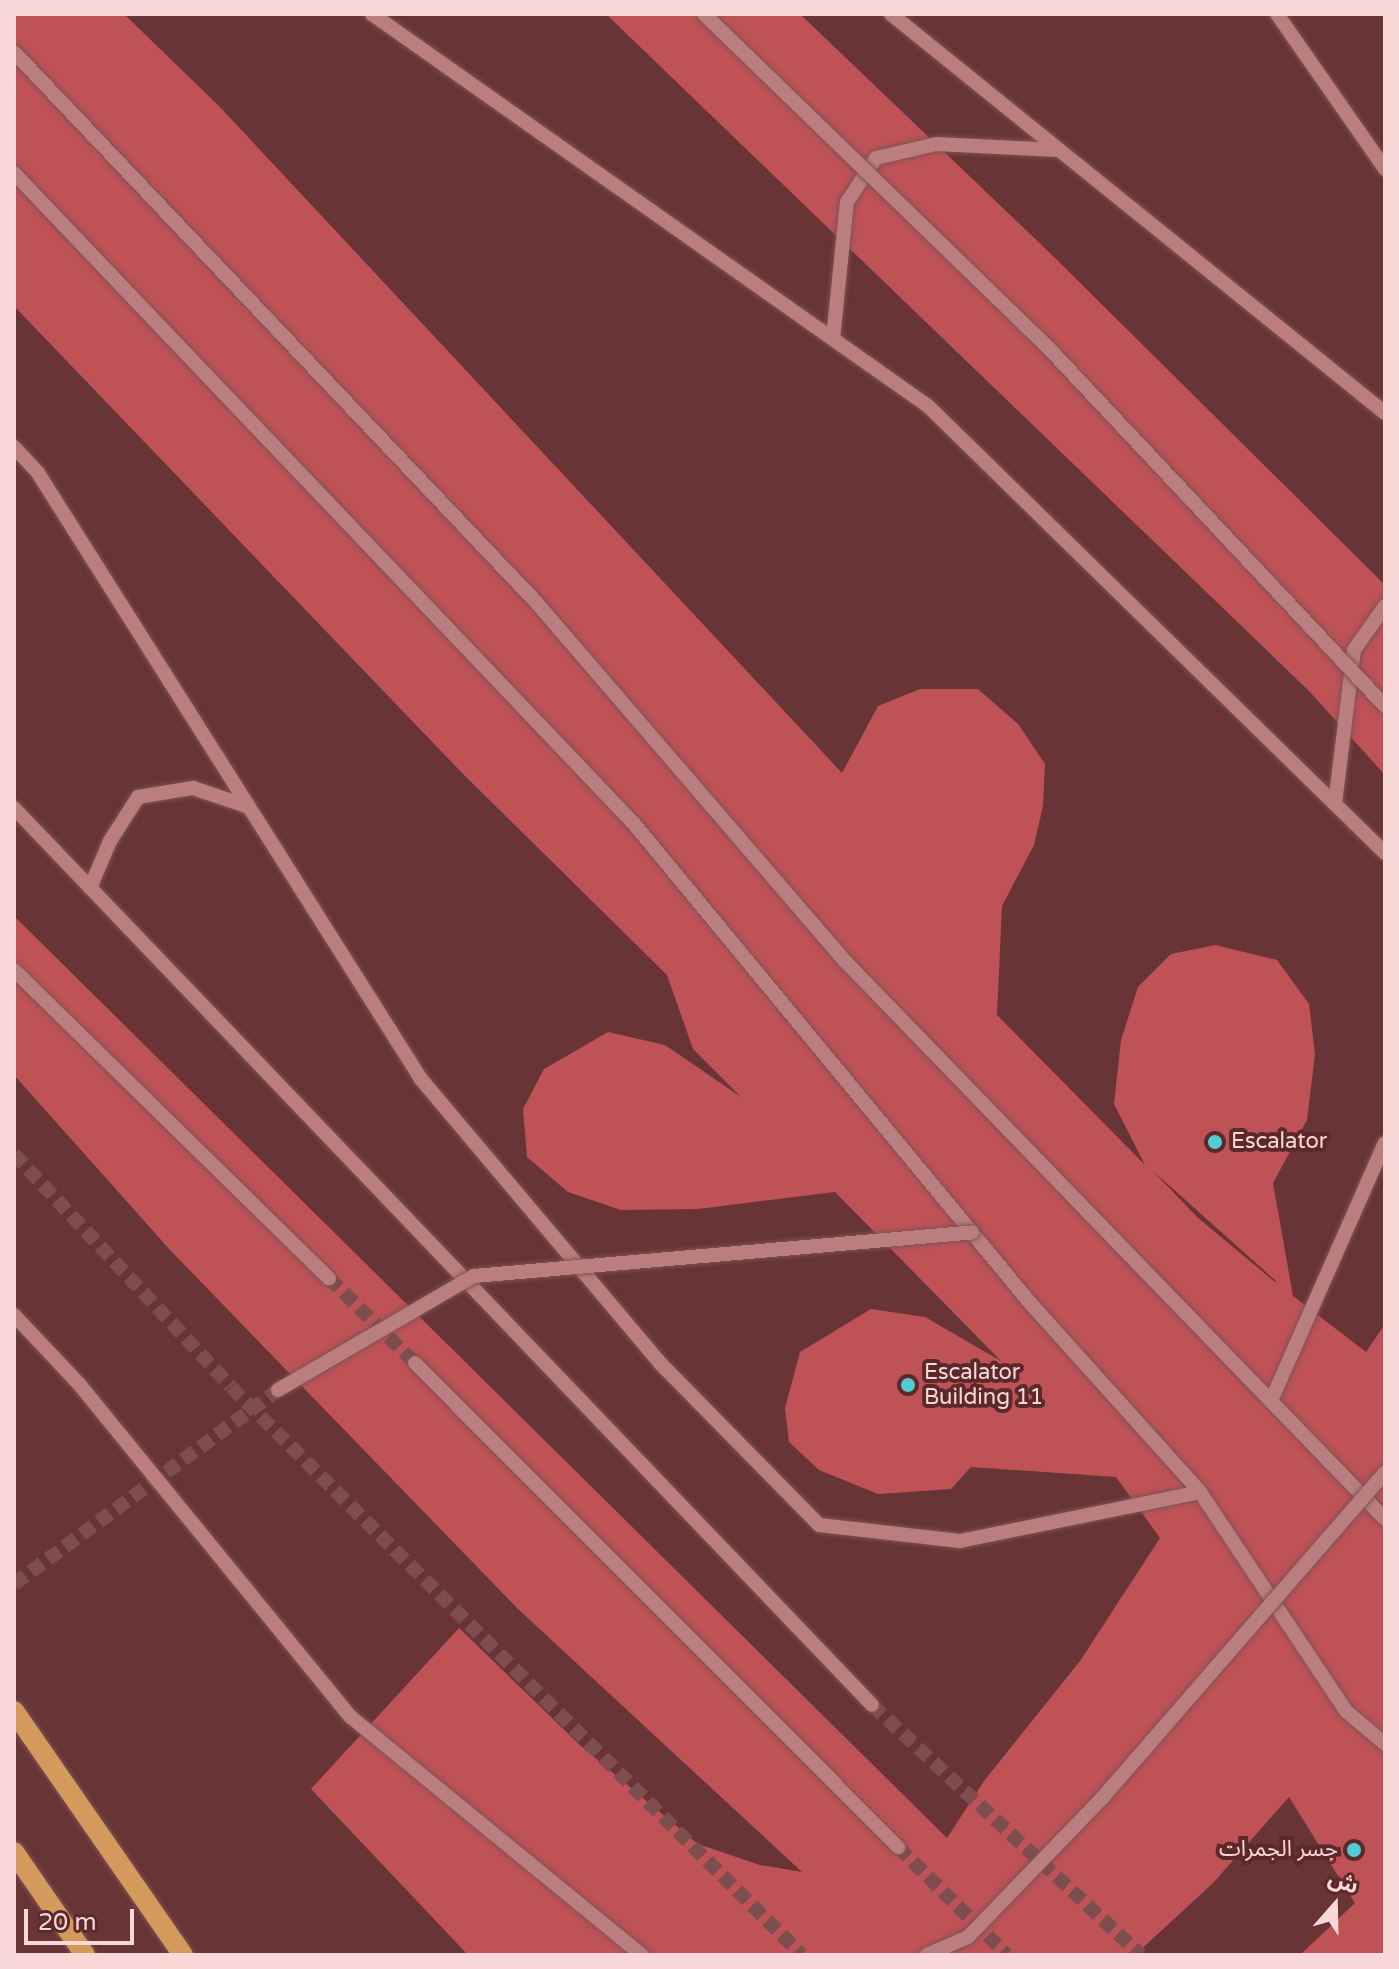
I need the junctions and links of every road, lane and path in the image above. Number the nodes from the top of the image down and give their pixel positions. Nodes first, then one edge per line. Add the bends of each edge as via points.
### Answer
1 (372, 14) edge
2 (704, 14) edge
3 (891, 14) edge
4 (1277, 14) edge
5 (14, 52) edge
6 (1058, 150) junction
7 (1385, 169) edge
8 (14, 173) edge
9 (833, 339) junction
10 (1385, 413) edge
11 (14, 447) edge
12 (1385, 606) edge
13 (1385, 706) edge
14 (1335, 804) junction
15 (249, 807) junction
16 (14, 808) edge
17 (1385, 853) edge
18 (90, 888) junction
19 (14, 970) edge
20 (1385, 1143) edge
21 (972, 1232) junction
22 (329, 1278) tunnel mouth
23 (14, 1315) edge
24 (415, 1363) tunnel mouth
25 (278, 1390) tunnel mouth
26 (1271, 1401) junction
27 (1385, 1473) edge
28 (1200, 1492) junction
29 (1385, 1519) edge
30 (872, 1705) tunnel mouth
31 (14, 1711) edge
32 (1385, 1744) edge
33 (898, 1847) tunnel mouth
34 (14, 1852) edge
35 (85, 1955) edge
36 (183, 1955) edge
37 (642, 1955) edge
38 (927, 1955) edge

1 - 9 street
2 - 13 street, bridge via 1042,341
3 - 6 street
4 - 7 street
5 - 26 street via 536,602 846,962
6 - 9 street via 936,144 876,158 847,202
6 - 10 street
8 - 21 street via 635,825
9 - 14 street via 928,406
11 - 15 street via 38,473
12 - 14 street via 1354,650
14 - 17 street
15 - 18 street via 193,788 138,797 110,841
15 - 28 street via 421,1079 660,1363 819,1525 960,1541
16 - 18 street
18 - 30 street
19 - 22 street
20 - 26 street
21 - 25 street, bridge via 474,1276
21 - 28 street
23 - 37 street via 79,1384 351,1717
24 - 33 street
26 - 29 street
27 - 38 street, bridge via 1103,1797 968,1937
28 - 32 street via 1346,1711
31 - 36 main road
34 - 35 main road

